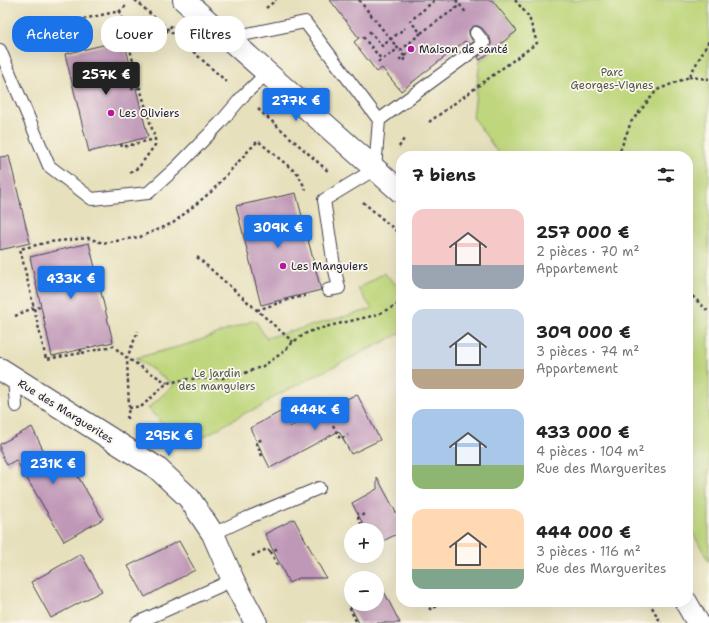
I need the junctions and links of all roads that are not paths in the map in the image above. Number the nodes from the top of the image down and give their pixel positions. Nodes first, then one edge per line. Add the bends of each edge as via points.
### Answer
1 (184, 0) edge
2 (202, 16) edge
3 (476, 33) dead end
4 (245, 34) edge
5 (0, 50) edge
6 (244, 52) edge
7 (267, 73) junction
8 (379, 120) junction
9 (375, 169) junction
10 (396, 188) edge
11 (328, 290) dead end
12 (7, 374) edge
13 (16, 406) dead end
14 (319, 488) dead end
15 (213, 534) junction
16 (233, 580) junction
17 (689, 607) edge
18 (137, 623) edge
19 (256, 623) edge
20 (698, 623) edge

1 - 2 street
3 - 8 lane via 484,43
4 - 8 lane via 305,22
5 - 7 lane via 49,166 92,199 148,193 178,166
6 - 7 street
7 - 9 street
8 - 9 lane
9 - 10 street
9 - 11 lane via 324,200 340,288
12 - 13 lane
12 - 15 street, Rue des Marguerites via 157,468 189,498
14 - 15 lane
15 - 16 street, Rue des Marguerites
16 - 18 lane
16 - 19 street, Rue des Marguerites
17 - 20 street

